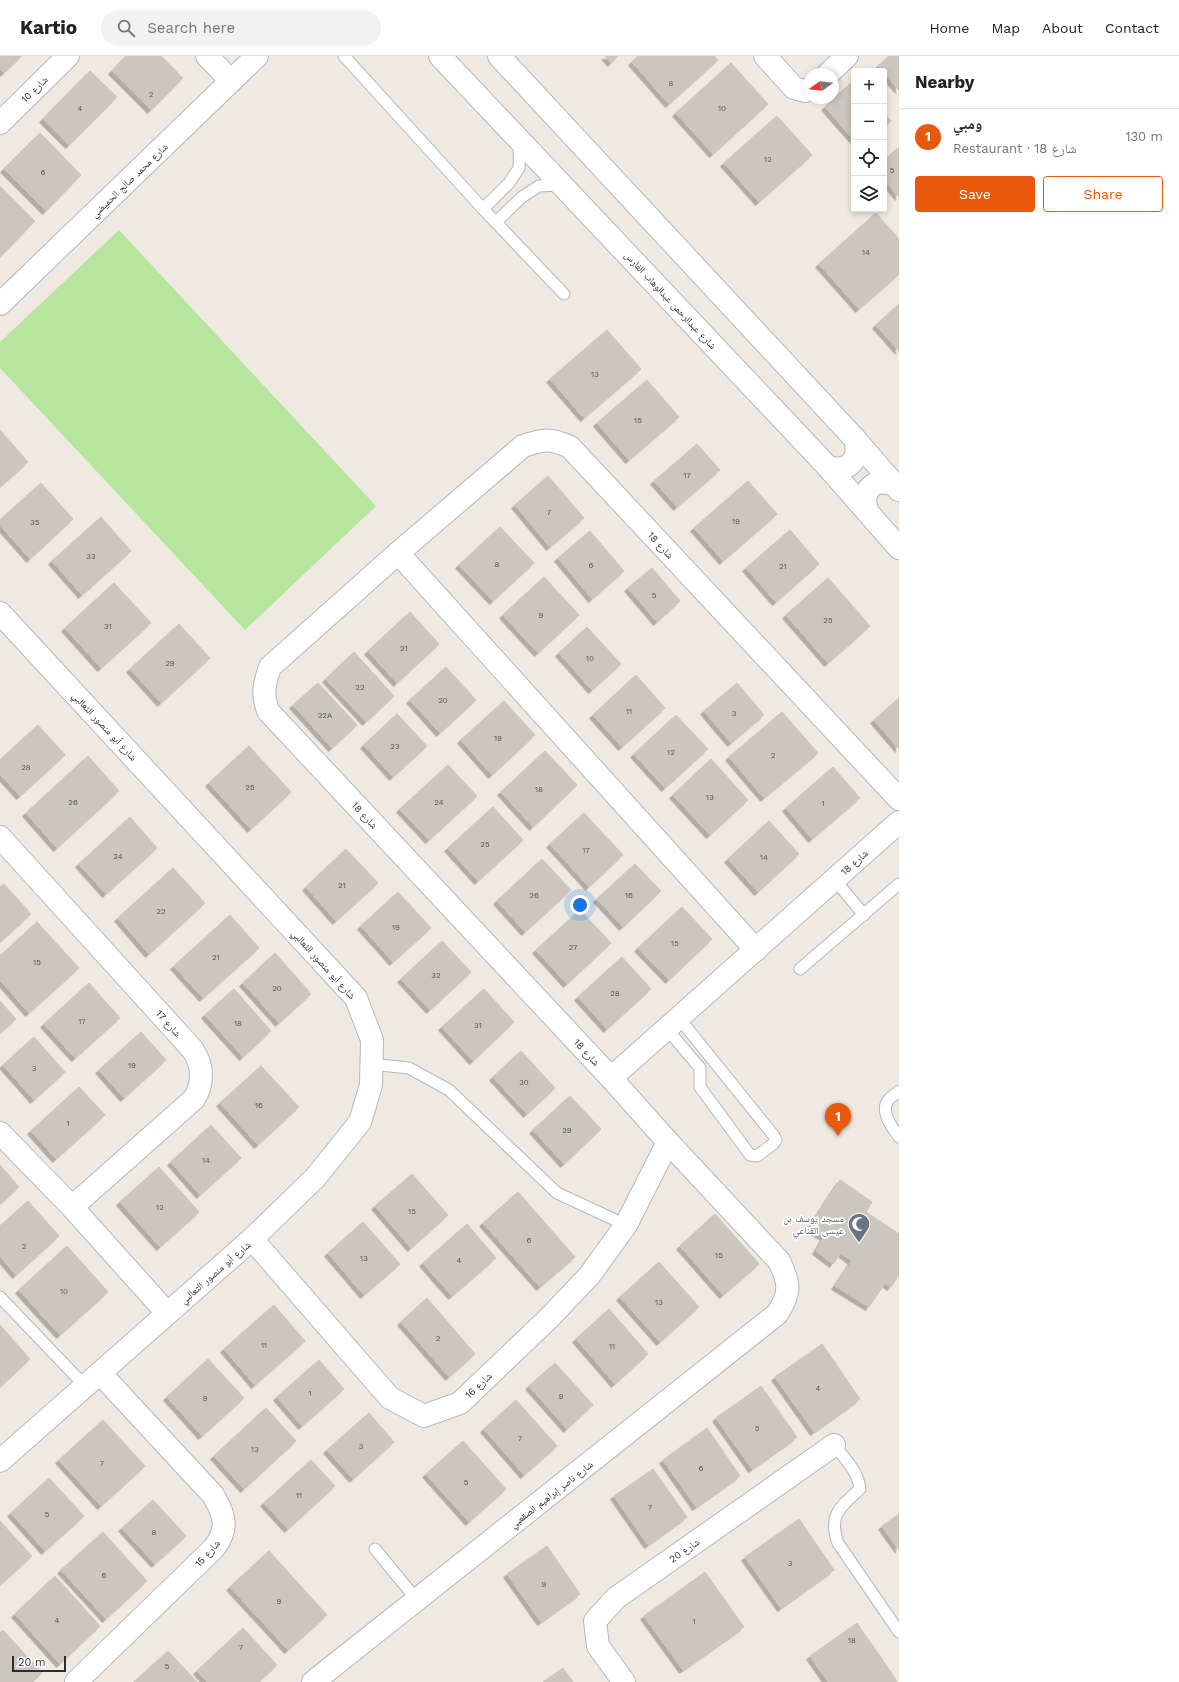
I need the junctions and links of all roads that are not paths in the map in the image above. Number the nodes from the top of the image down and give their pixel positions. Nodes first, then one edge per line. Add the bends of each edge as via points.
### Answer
1 (68, 56) edge
2 (207, 56) edge
3 (257, 56) edge
4 (344, 56) edge
5 (440, 56) edge
6 (499, 56) edge
7 (765, 56) edge
8 (847, 56) edge
9 (834, 68) edge
10 (231, 81) junction
11 (803, 90) edge
12 (0, 123) edge
13 (520, 141) junction
14 (562, 185) junction
15 (483, 209) junction
16 (496, 222) junction
17 (564, 294) dead end
18 (0, 304) edge
19 (855, 439) junction
20 (828, 467) junction
21 (897, 488) edge
22 (867, 510) junction
23 (899, 548) edge
24 (398, 553) junction
25 (0, 613) edge
26 (899, 798) edge
27 (899, 822) edge
28 (0, 837) edge
29 (835, 880) junction
30 (899, 884) edge
31 (864, 915) junction
32 (756, 950) junction
33 (800, 969) dead end
34 (673, 1024) junction
35 (711, 1058) junction
36 (372, 1064) junction
37 (700, 1068) junction
38 (611, 1078) junction
39 (899, 1091) edge
40 (0, 1133) edge
41 (899, 1137) edge
42 (668, 1142) junction
43 (72, 1207) junction
44 (626, 1225) junction
45 (252, 1239) junction
46 (0, 1297) edge
47 (785, 1302) joint
48 (167, 1313) junction
49 (92, 1379) junction
50 (834, 1445) joint
51 (0, 1461) edge
52 (375, 1549) dead end
53 (417, 1600) junction
54 (899, 1632) edge
55 (76, 1682) edge
56 (313, 1682) edge
57 (624, 1682) edge

1 - 12 street, شارع 10
2 - 10 street
3 - 10 street, شارع محمد صالح الحميضي
4 - 15 lane
5 - 13 street, شارع عبدالرحمن عبدالوهاب الفارس
6 - 19 street
7 - 11 street via 794,88
8 - 9 street
10 - 18 street, شارع محمد صالح الحميضي
13 - 14 street, شارع عبدالرحمن عبدالوهاب الفارس
13 - 15 lane via 519,168 509,183
14 - 16 lane via 539,186 522,197
14 - 20 street, شارع عبدالرحمن عبدالوهاب الفارس
15 - 16 lane
16 - 17 lane
19 - 20 street via 857,453 854,460 843,468
19 - 21 street
20 - 22 street, شارع عبدالرحمن عبدالوهاب الفارس
21 - 22 street via 889,483 874,484 865,496
22 - 23 street, شارع عبدالرحمن عبدالوهاب الفارس
24 - 26 street, شارع 18 via 523,446 539,440 554,440 570,447
24 - 32 street
24 - 38 street, شارع 18 via 270,667 264,699 268,711
25 - 36 street, شارع أبو منصور الثعالبي via 356,998 372,1040
27 - 29 street, شارع 18
28 - 43 street, شارع 17 via 193,1050 200,1067 201,1084 194,1099
29 - 31 lane
29 - 32 street, شارع 18
30 - 31 lane
31 - 33 lane
32 - 34 street, شارع 18
34 - 35 lane
34 - 37 lane
34 - 38 street, شارع 18
35 - 37 lane
35 - 37 lane via 774,1136 776,1140 773,1144 757,1156 750,1155 700,1087
36 - 44 lane via 409,1068 449,1090 557,1193
36 - 45 street, شارع أبو منصور الثعالبي via 371,1086 360,1122 315,1178
38 - 42 street, شارع 18
39 - 41 lane via 888,1100 886,1106 887,1117
40 - 43 street
42 - 44 street, شارع 16
42 - 47 street, شارع 18 via 779,1261 787,1277 788,1294
43 - 48 street
44 - 45 street, شارع 16 via 589,1276 460,1403 424,1416 390,1398
45 - 48 street, شارع أبو منصور الثعالبي
46 - 49 lane
47 - 53 street, شارع ناصر إبراهيم الصقعبي via 777,1314
48 - 49 street, شارع أبو منصور الثعالبي
49 - 51 street, شارع أبو منصور الثعالبي
49 - 55 street, شارع 15 via 213,1495 220,1507 224,1525 223,1534 214,1548
50 - 54 lane via 856,1473 860,1480 860,1489 837,1512 834,1532 838,1543
50 - 57 street, شارع 20 via 616,1598 595,1621 598,1646
52 - 53 lane
53 - 56 street, شارع ناصر إبراهيم الصقعبي

